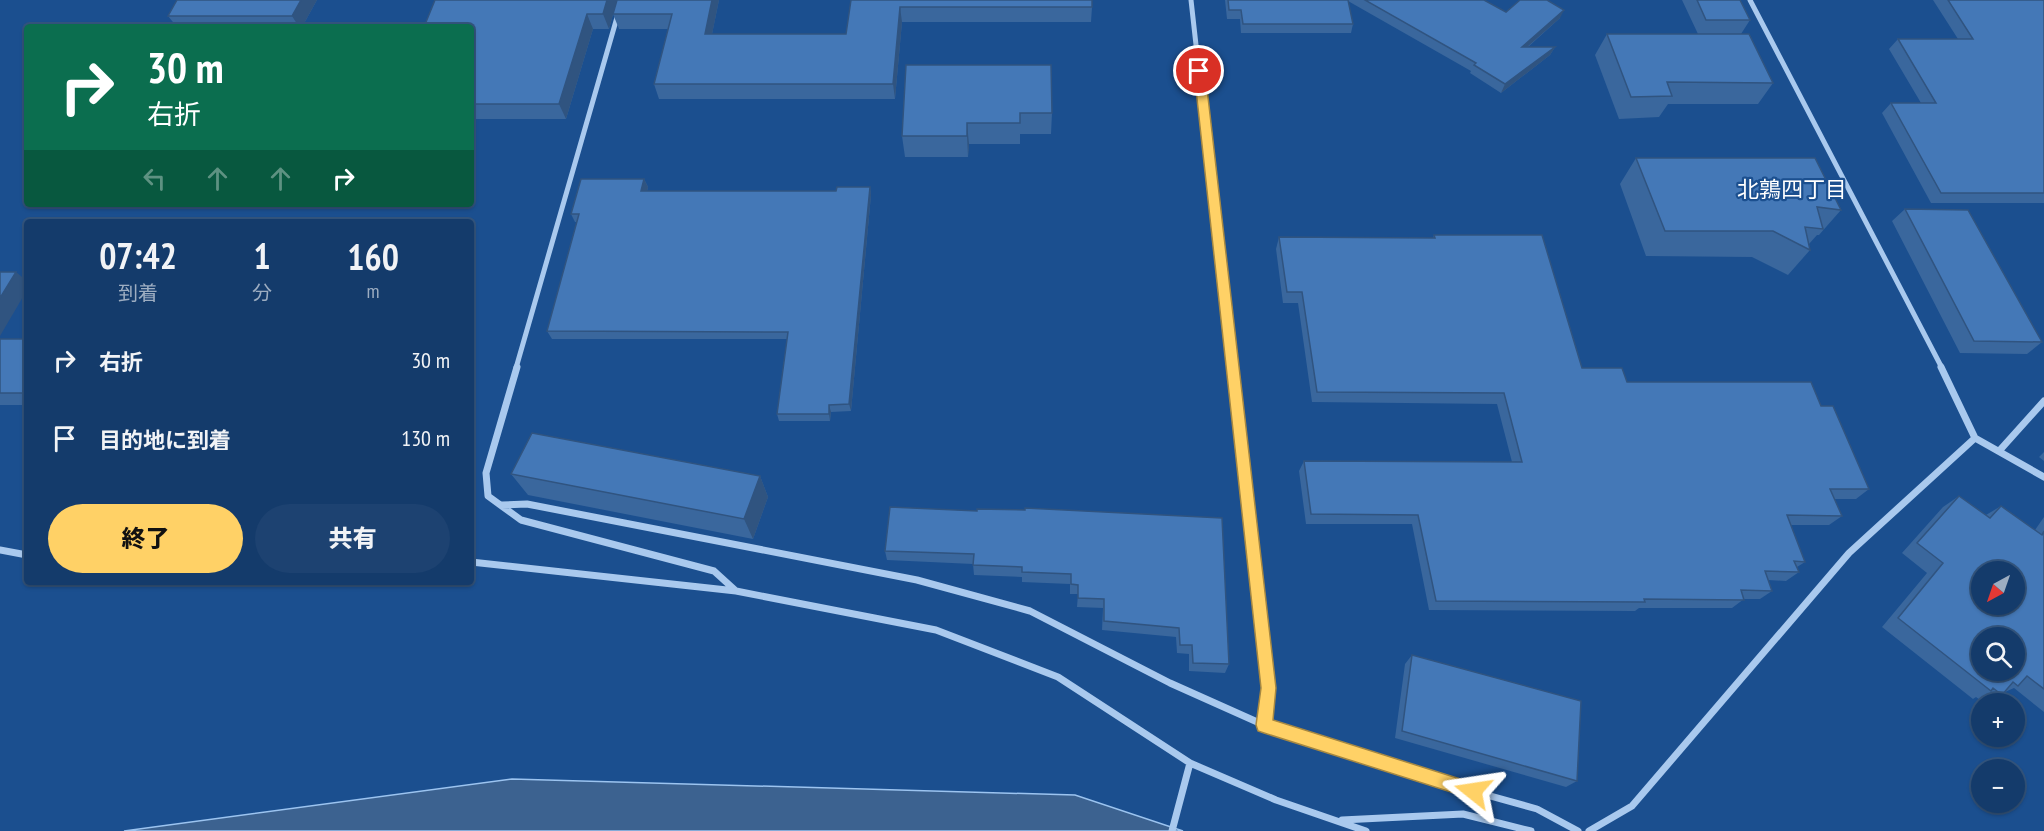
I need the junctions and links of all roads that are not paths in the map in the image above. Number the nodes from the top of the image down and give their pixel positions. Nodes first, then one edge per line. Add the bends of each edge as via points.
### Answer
1 (622, 0) edge
2 (1191, 0) edge
3 (1750, 0) edge
4 (2044, 401) edge
5 (1975, 438) junction
6 (2000, 450) junction
7 (2044, 477) edge
8 (502, 505) junction
9 (0, 550) edge
10 (24, 554) edge
11 (474, 562) edge
12 (736, 591) junction
13 (1264, 725) junction
14 (1190, 763) junction
15 (1337, 820) junction
16 (1172, 831) edge
17 (1366, 831) edge
18 (1532, 831) edge
19 (1578, 831) edge
20 (1589, 831) edge

1 - 8 street via 486,473 488,496
2 - 13 street via 1269,688
3 - 5 street
4 - 6 street
5 - 6 street
5 - 20 street via 1848,553 1632,806
6 - 7 street
8 - 12 street via 521,520 714,571
8 - 13 street via 528,504 917,580 1030,611 1170,683
9 - 10 street
11 - 12 street
12 - 14 street via 936,630 1058,677
13 - 19 street via 1429,779 1537,808
14 - 15 street via 1276,800
14 - 16 street
15 - 17 street
15 - 18 street via 1463,814

